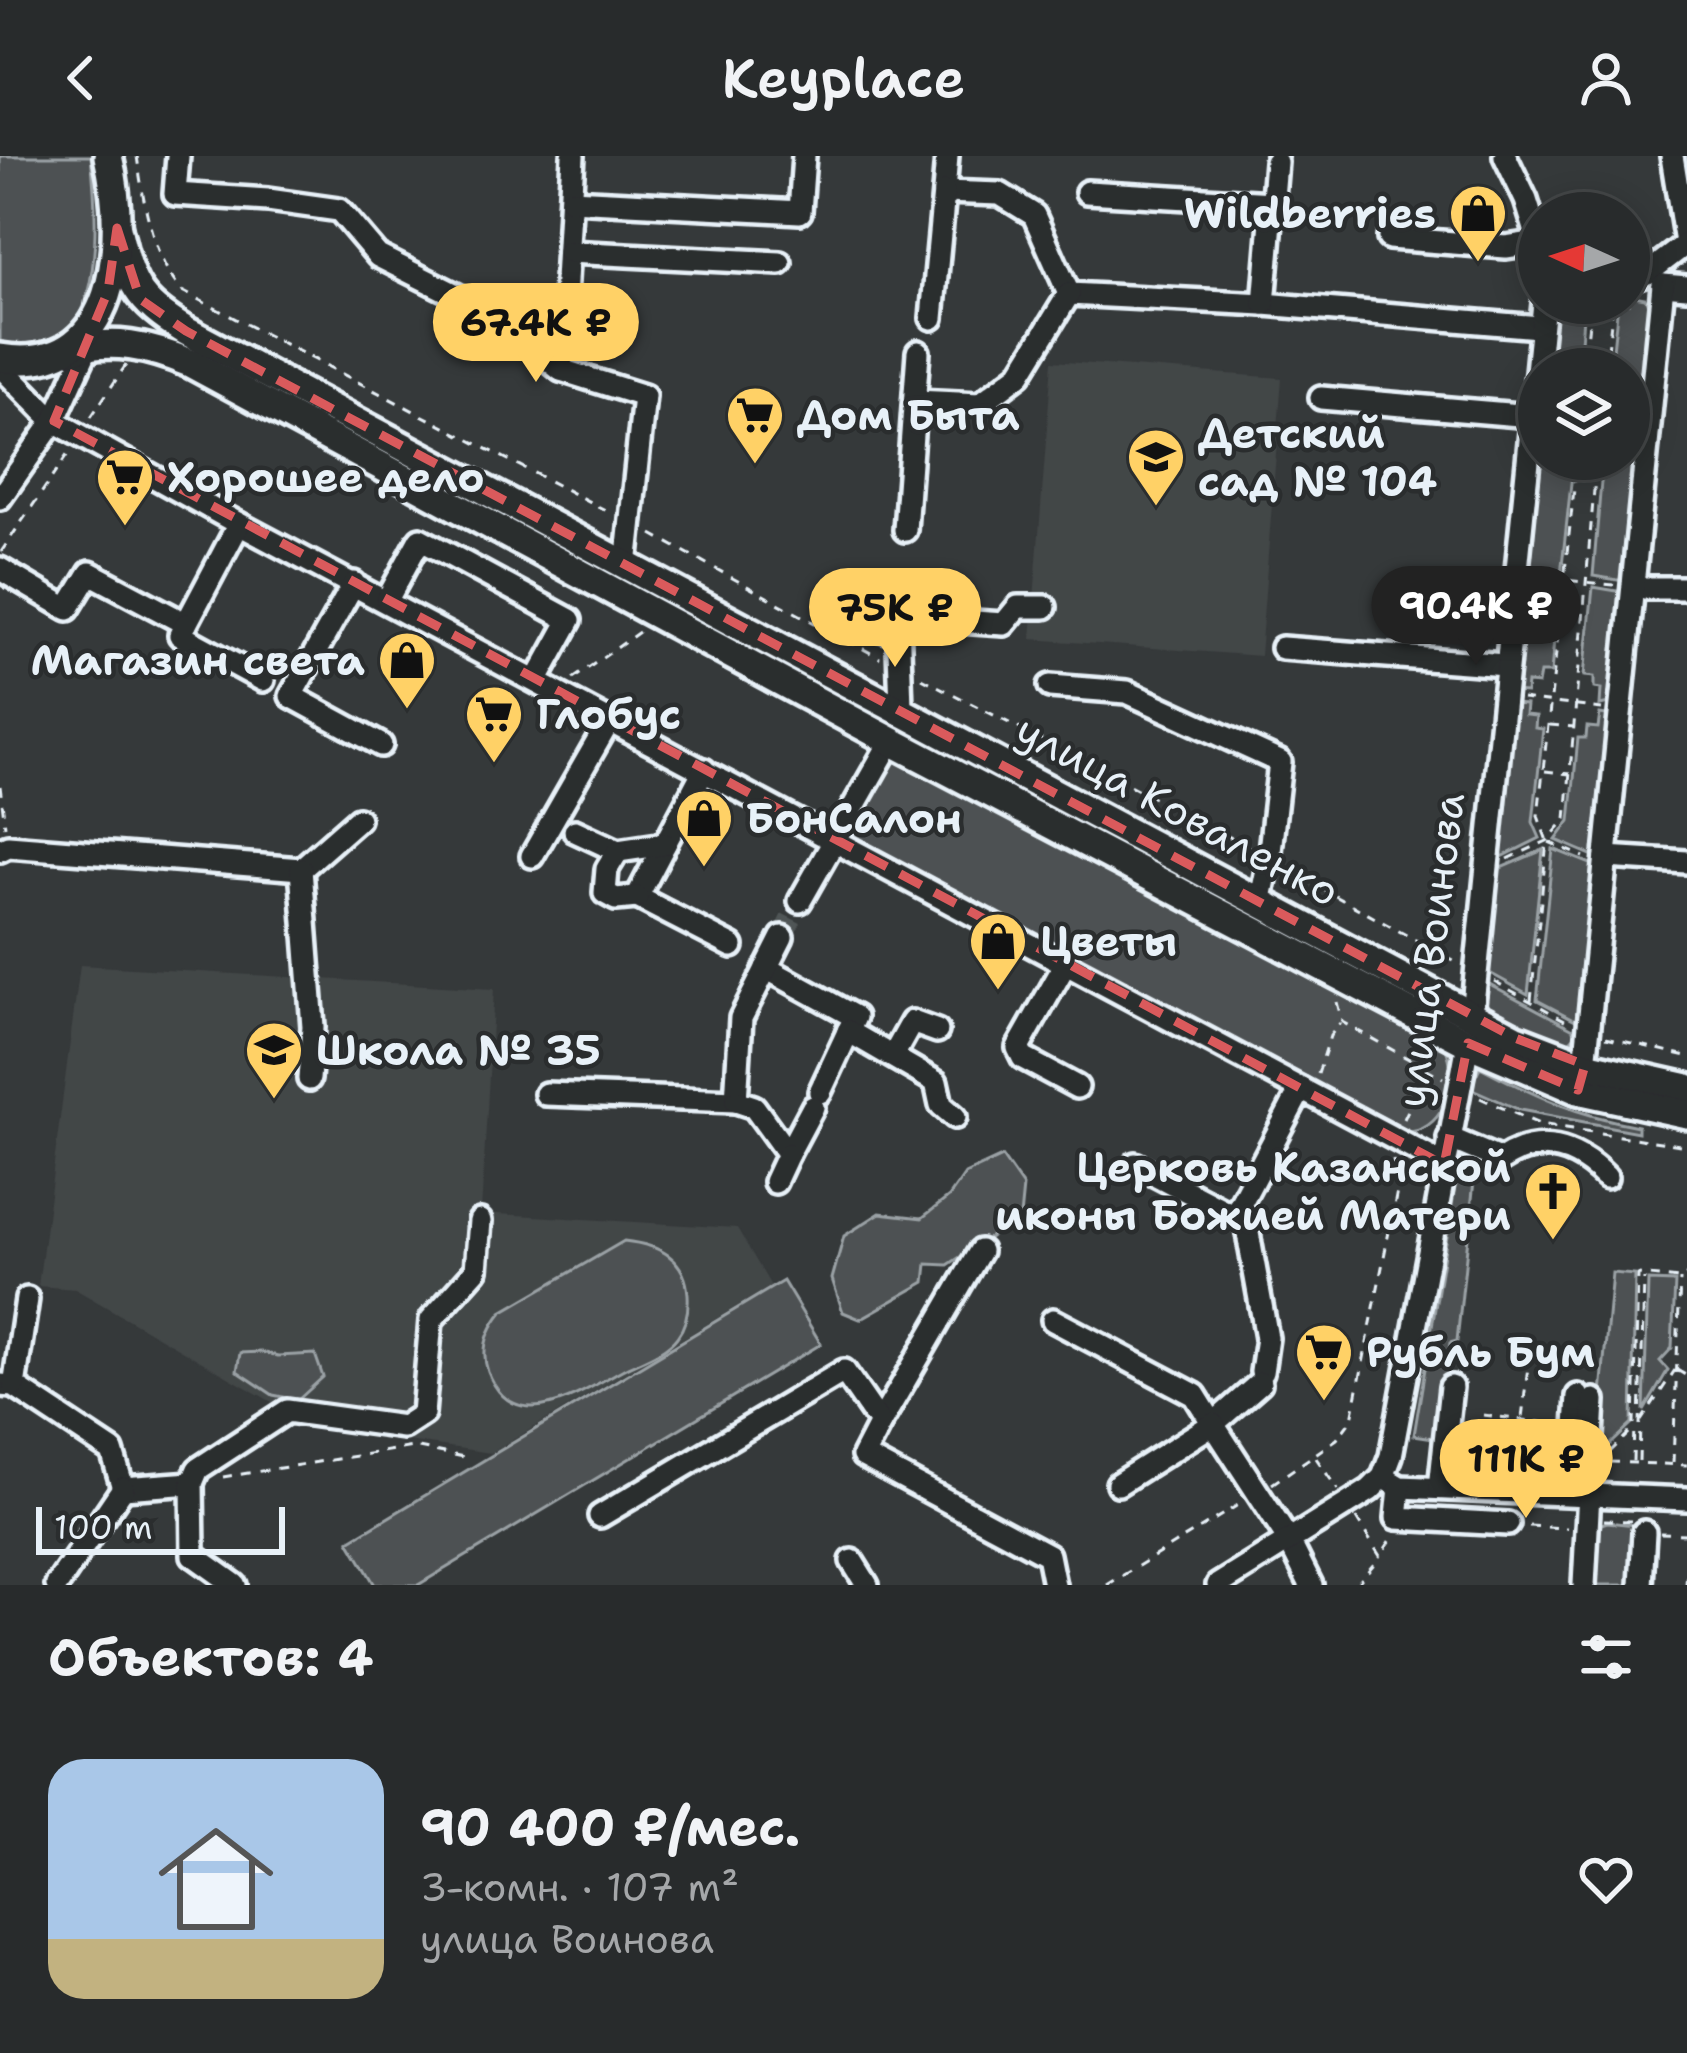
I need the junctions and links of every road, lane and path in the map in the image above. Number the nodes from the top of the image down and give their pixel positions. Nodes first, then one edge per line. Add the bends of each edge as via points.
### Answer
1 (108, 156) edge
2 (178, 156) edge
3 (573, 156) edge
4 (804, 156) edge
5 (947, 156) edge
6 (1505, 156) edge
7 (1672, 156) edge
8 (1276, 162) dead end
9 (944, 192) junction
10 (1087, 192) dead end
11 (1522, 192) edge
12 (571, 200) junction
13 (1272, 203) junction
14 (117, 228) junction
15 (1389, 238) dead end
16 (1686, 243) edge
17 (1518, 245) edge
18 (568, 252) junction
19 (780, 263) dead end
20 (1650, 276) edge
21 (1650, 280) edge
22 (1687, 287) edge
23 (1070, 294) junction
24 (1264, 304) junction
25 (932, 318) dead end
26 (1540, 324) edge
27 (1645, 324) edge
28 (1539, 327) junction
29 (79, 347) junction
30 (1537, 348) edge
31 (918, 352) dead end
32 (0, 362) edge
33 (561, 370) junction
34 (1321, 398) dead end
35 (915, 401) junction
36 (1518, 415) edge
37 (49, 429) junction
38 (1524, 480) edge
39 (1573, 480) edge
40 (1596, 480) edge
41 (0, 499) edge
42 (239, 524) junction
43 (905, 530) dead end
44 (0, 553) edge
45 (0, 569) edge
46 (1514, 575) junction
47 (619, 578) junction
48 (1564, 579) junction
49 (1587, 581) junction
50 (354, 583) junction
51 (901, 585) dead end
52 (1687, 586) edge
53 (1634, 588) junction
54 (387, 600) junction
55 (1045, 607) dead end
56 (662, 616) junction
57 (837, 616) dead end
58 (186, 623) junction
59 (897, 626) junction
60 (1282, 648) dead end
61 (1505, 665) junction
62 (263, 680) dead end
63 (546, 686) junction
64 (1050, 686) dead end
65 (1502, 696) junction
66 (1551, 702) junction
67 (1577, 704) junction
68 (901, 708) junction
69 (1622, 712) junction
70 (610, 720) junction
71 (1548, 725) junction
72 (1575, 727) junction
73 (891, 741) junction
74 (381, 745) dead end
75 (704, 770) junction
76 (1543, 771) junction
77 (1570, 773) junction
78 (0, 786) edge
79 (358, 819) dead end
80 (575, 831) dead end
81 (835, 841) junction
82 (1547, 842) junction
83 (665, 844) junction
84 (4, 848) edge
85 (617, 850) junction
86 (532, 856) dead end
87 (1605, 861) junction
88 (1687, 862) edge
89 (301, 869) junction
90 (1484, 870) junction
91 (637, 897) junction
92 (800, 901) tunnel mouth
93 (1254, 914) junction
94 (782, 937) tunnel mouth
95 (732, 946) dead end
96 (1066, 963) junction
97 (766, 968) junction
98 (1531, 1002) dead end
99 (1472, 1014) junction
100 (1342, 1022) dead end
101 (848, 1030) junction
102 (937, 1030) dead end
103 (1468, 1043) junction
104 (892, 1057) junction
105 (1581, 1078) junction
106 (310, 1079) dead end
107 (1459, 1086) junction
108 (1077, 1087) dead end
109 (1687, 1088) edge
110 (1306, 1092) junction
111 (546, 1094) dead end
112 (736, 1101) junction
113 (1687, 1114) edge
114 (955, 1117) dead end
115 (1390, 1136) junction
116 (1449, 1138) junction
117 (1687, 1146) edge
118 (788, 1154) junction
119 (1393, 1161) dead end
120 (1135, 1164) dead end
121 (1444, 1165) junction
122 (1606, 1177) dead end
123 (775, 1183) dead end
124 (1234, 1216) junction
125 (480, 1221) dead end
126 (980, 1251) dead end
127 (1687, 1275) edge
128 (1644, 1276) junction
129 (1680, 1279) junction
130 (27, 1299) dead end
131 (1053, 1320) dead end
132 (1529, 1348) dead end
133 (1676, 1369) junction
134 (1687, 1376) edge
135 (7, 1386) edge
136 (1451, 1387) dead end
137 (1483, 1415) dead end
138 (1522, 1420) junction
139 (880, 1423) junction
140 (1640, 1423) junction
141 (1213, 1424) junction
142 (1576, 1426) junction
143 (1634, 1428) junction
144 (1444, 1444) junction
145 (1518, 1452) junction
146 (1581, 1454) junction
147 (464, 1457) dead end
148 (1636, 1463) junction
149 (1672, 1465) junction
150 (1687, 1465) edge
151 (1515, 1475) dead end
152 (1391, 1482) junction
153 (192, 1483) junction
154 (1118, 1484) dead end
155 (1440, 1488) junction
156 (123, 1489) junction
157 (1258, 1492) junction
158 (1590, 1496) junction
159 (1687, 1498) edge
160 (600, 1516) dead end
161 (1601, 1520) dead end
162 (1508, 1524) dead end
163 (1644, 1527) joint
164 (1289, 1540) junction
165 (1380, 1556) dead end
166 (852, 1561) dead end
167 (1687, 1570) edge
168 (57, 1585) edge
169 (235, 1585) edge
170 (867, 1585) edge
171 (1054, 1585) edge
172 (1107, 1585) edge
173 (1218, 1585) edge
174 (1311, 1585) edge
175 (1356, 1585) edge
176 (1584, 1585) edge
177 (1641, 1585) edge
178 (1686, 1585) edge

1 - 14 main road
2 - 33 street via 175,194 339,210 378,256 486,310
3 - 12 street
4 - 12 street via 800,212
5 - 9 street
6 - 11 street
7 - 16 street
8 - 13 street
9 - 23 street via 1000,194 1034,215
9 - 25 street
10 - 13 street
12 - 18 street
13 - 24 street
14 - 29 main road via 108,291
14 - 47 main road, улица Коваленко via 129,280 156,312
15 - 17 street
16 - 20 street
18 - 19 street
18 - 33 street
21 - 22 street
23 - 24 street
23 - 35 street via 1020,374 980,404
24 - 28 street
26 - 28 street, улица Воинова
27 - 53 street
28 - 30 street, улица Воинова
29 - 32 main road, улица Коваленко
29 - 37 street
29 - 47 main road, улица Коваленко via 140,345 190,363
31 - 35 street
32 - 37 street
33 - 47 street via 644,396
34 - 36 street
35 - 43 street
37 - 41 street
37 - 42 street
37 - 44 path via 71,450
38 - 46 street, улица Воинова
39 - 48 path
40 - 49 path
42 - 50 street
42 - 58 street
45 - 58 street via 68,609 90,573
46 - 48 path
46 - 61 street, улица Воинова
47 - 56 main road, улица Коваленко
47 - 68 main road, улица Коваленко
48 - 49 path
48 - 66 path
49 - 53 path
49 - 67 path
50 - 54 street
50 - 74 street via 291,696
51 - 59 street
52 - 53 street
53 - 69 street
54 - 63 street
54 - 63 street via 420,539 439,549 570,620
55 - 59 street via 1018,607 1004,625
56 - 63 path
56 - 73 main road, улица Коваленко
57 - 59 street
58 - 62 street via 180,635
59 - 68 street
60 - 61 street
61 - 65 street, улица Воинова
63 - 70 street
64 - 93 street via 1127,692 1280,762
65 - 66 path
65 - 90 street, улица Воинова
66 - 67 path
66 - 71 path
67 - 69 path
67 - 72 path
68 - 73 main road
68 - 93 main road, улица Коваленко
69 - 87 street
70 - 75 street
70 - 86 street
71 - 72 path
71 - 76 path
72 - 77 path
73 - 81 street
73 - 93 main road, улица Коваленко
75 - 81 street
75 - 83 street
76 - 77 path
76 - 82 path via 1538,816
77 - 82 path via 1566,819
78 - 84 path
79 - 89 street
80 - 85 street
81 - 92 street
81 - 96 street
82 - 87 path
82 - 90 path
82 - 98 path
83 - 85 street
83 - 91 street
84 - 89 street
85 - 91 street via 605,893
87 - 88 street
87 - 105 street
89 - 106 street
90 - 99 street, улица Воинова
91 - 95 street
93 - 99 main road, улица Коваленко
93 - 103 main road, улица Коваленко
94 - 97 street
96 - 108 street via 1018,1048
96 - 110 street
97 - 101 street via 855,1017
97 - 112 street via 741,1018
99 - 103 main road, улица Воинова
99 - 105 main road, улица Коваленко
100 - 110 path
101 - 104 street
101 - 118 street
102 - 104 street via 912,1022
103 - 105 main road, улица Коваленко
103 - 107 street, улица Воинова
104 - 114 street via 936,1082 941,1105
105 - 109 main road, улица Коваленко
105 - 113 main road, улица Коваленко
107 - 115 path via 1427,1069
107 - 116 street, улица Воинова
107 - 117 path via 1539,1124
110 - 115 street
110 - 124 street
111 - 112 street
112 - 118 street via 754,1107
115 - 121 street
116 - 121 street, улица Воинова
116 - 122 street via 1501,1160 1537,1144 1570,1149
118 - 123 street
119 - 157 path via 1398,1186 1352,1419 1316,1457
120 - 124 street
121 - 152 street, улица Воинова
124 - 141 street via 1246,1222 1265,1327 1261,1378
125 - 153 street via 476,1270 431,1320 423,1414 403,1426 286,1411 198,1469
126 - 139 street
127 - 129 path
128 - 129 path
128 - 140 path
128 - 143 path via 1638,1275
129 - 133 path
130 - 135 street
131 - 141 street via 1196,1395
132 - 138 path
133 - 134 path
133 - 140 path
133 - 149 path
135 - 156 street via 112,1450
136 - 144 street
137 - 138 path
138 - 142 path
138 - 145 path
139 - 160 street via 844,1370
139 - 171 street via 863,1456 1048,1555
140 - 148 path
141 - 154 street
141 - 157 street
142 - 146 street
142 - 146 street via 1586,1398
143 - 148 path
143 - 148 path via 1601,1461
144 - 145 path
144 - 155 street
145 - 146 path
145 - 151 path
146 - 158 street
147 - 153 path via 413,1448
148 - 149 path
149 - 150 path
152 - 155 street
152 - 162 street, улица Воинова via 1397,1525
152 - 164 street
153 - 156 street
153 - 169 street via 193,1555
155 - 158 street
156 - 168 street
157 - 164 street
157 - 172 path
158 - 159 street
158 - 176 street
161 - 163 path
163 - 177 street
164 - 173 street
164 - 174 street
165 - 175 path
166 - 170 street
167 - 178 path

